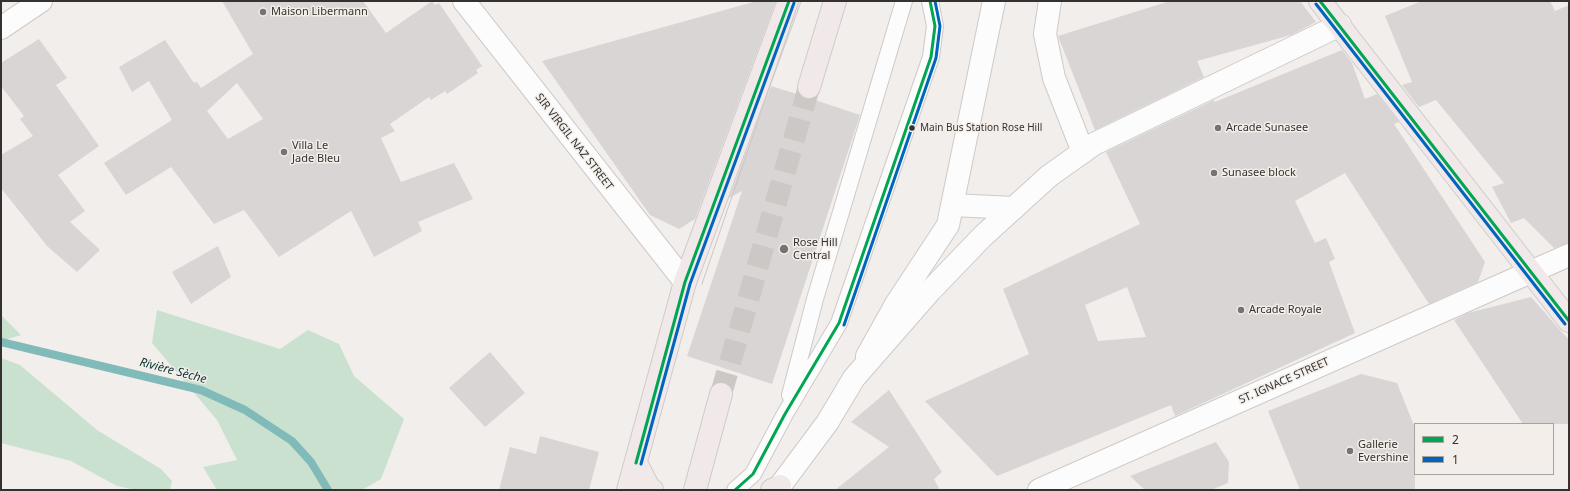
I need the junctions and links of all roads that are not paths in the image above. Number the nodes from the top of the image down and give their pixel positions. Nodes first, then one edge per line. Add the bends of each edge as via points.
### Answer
1 (41, 1) edge
2 (464, 1) edge
3 (789, 1) edge
4 (835, 1) edge
5 (904, 1) edge
6 (930, 1) edge
7 (994, 1) edge
8 (1050, 1) edge
9 (1324, 2) edge
10 (1340, 25) junction
11 (1, 28) edge
12 (810, 87) tunnel mouth
13 (1083, 152) junction
14 (952, 205) junction
15 (1014, 208) junction
16 (1569, 255) edge
17 (1530, 271) junction
18 (685, 282) junction
19 (1569, 322) edge
20 (854, 378) junction
21 (721, 394) tunnel mouth
22 (785, 414) junction
23 (636, 463) junction
24 (775, 489) edge
25 (628, 490) edge
26 (652, 490) edge
27 (695, 490) edge
28 (735, 490) edge
29 (1039, 490) edge

1 - 11 street
2 - 18 street, SIR VIRGIL NAZ STREET
3 - 18 main road
4 - 12 main road
5 - 22 lane via 815,299
6 - 22 lane via 935,26 931,57 839,323
7 - 14 street
8 - 13 street via 1045,34 1054,78
9 - 10 main road
10 - 13 street via 1094,144
10 - 17 main road
13 - 15 street via 1049,176
14 - 15 street
14 - 20 street via 948,225 896,304
15 - 20 street via 930,291
16 - 17 street, ST. IGNACE STREET
17 - 19 main road
17 - 29 street, ST. IGNACE STREET
18 - 23 main road
20 - 24 street via 827,423
21 - 27 main road
22 - 28 lane via 753,474
23 - 25 main road
23 - 26 main road

